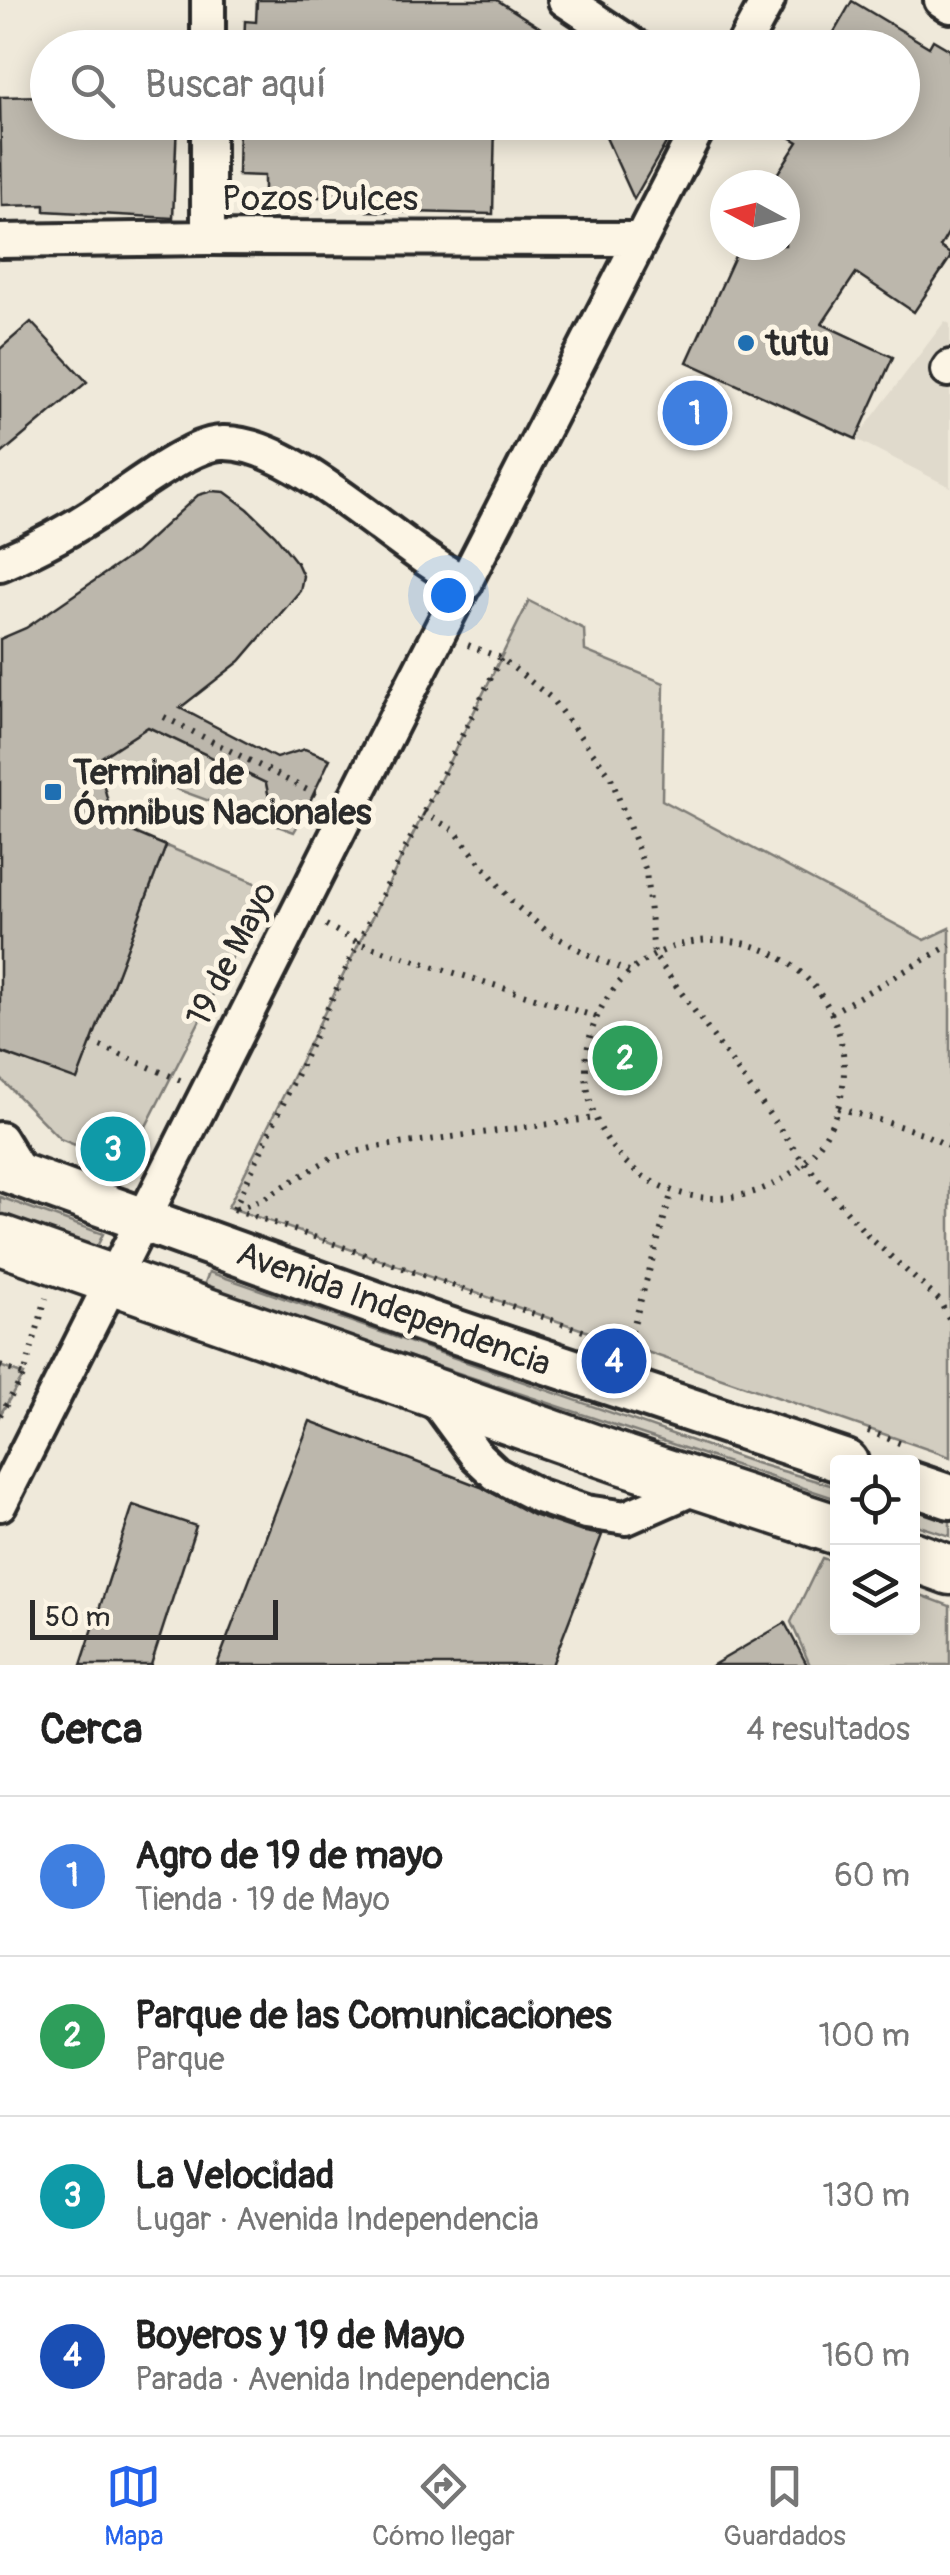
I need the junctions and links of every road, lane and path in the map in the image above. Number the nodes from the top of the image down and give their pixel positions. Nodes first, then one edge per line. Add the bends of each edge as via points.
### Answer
1 (208, 0) edge
2 (566, 0) edge
3 (768, 0) edge
4 (942, 0) edge
5 (950, 6) edge
6 (208, 30) edge
7 (610, 30) edge
8 (752, 30) edge
9 (208, 140) edge
10 (692, 140) edge
11 (208, 238) junction
12 (640, 239) junction
13 (0, 242) edge
14 (0, 564) edge
15 (466, 584) junction
16 (438, 634) junction
17 (501, 658) junction
18 (164, 717) dead end
19 (324, 799) dead end
20 (423, 813) junction
21 (298, 911) junction
22 (358, 943) junction
23 (950, 944) edge
24 (654, 955) junction
25 (630, 972) junction
26 (831, 1013) junction
27 (597, 1017) junction
28 (92, 1042) dead end
29 (183, 1081) dead end
30 (838, 1108) junction
31 (596, 1118) junction
32 (0, 1139) edge
33 (950, 1147) edge
34 (804, 1162) junction
35 (11, 1171) edge
36 (672, 1192) junction
37 (144, 1218) junction
38 (0, 1240) edge
39 (112, 1279) junction
40 (48, 1290) dead end
41 (950, 1320) edge
42 (0, 1366) edge
43 (24, 1375) junction
44 (616, 1387) junction
45 (419, 1388) junction
46 (0, 1416) edge
47 (830, 1457) edge
48 (701, 1485) junction
49 (920, 1487) edge
50 (950, 1497) edge
51 (0, 1504) edge
52 (830, 1527) edge
53 (920, 1559) edge
54 (950, 1570) edge

1 - 6 street
2 - 7 street
3 - 8 street
4 - 5 street
9 - 11 street
10 - 12 street, 19 de Mayo
11 - 12 street, Pozos Dulces
11 - 13 street, Pozos Dulces
12 - 15 street, 19 de Mayo
14 - 15 street via 190,452 221,443 298,469
15 - 16 street, 19 de Mayo
16 - 17 path
16 - 21 street, 19 de Mayo
17 - 20 path
17 - 24 path via 550,698 610,775 646,871
18 - 19 path
20 - 22 path
20 - 25 path via 454,830 514,904 549,933
21 - 22 path
21 - 37 street, 19 de Mayo
22 - 27 path
22 - 31 path via 234,1209 331,1158
23 - 26 path
24 - 25 path
24 - 26 path via 702,940 754,946 798,970
24 - 34 path
25 - 27 path
26 - 30 path via 844,1070
27 - 31 path via 586,1068
28 - 29 path
30 - 33 path
30 - 34 path
31 - 36 path via 626,1163
32 - 35 street
34 - 36 path via 771,1186 732,1198
34 - 41 path via 868,1236 939,1300
35 - 37 main road, Avenida Independencia
36 - 44 path
37 - 39 street, 19 de Mayo
37 - 44 main road, Avenida Independencia
38 - 39 highway, Avenida Independencia
39 - 45 highway, Avenida Independencia
39 - 51 street, 19 de Mayo
40 - 43 path
42 - 43 path
43 - 46 path
44 - 47 main road, Avenida Independencia
45 - 48 highway, Avenida Independencia
45 - 48 street via 496,1474 555,1502 626,1518
48 - 52 highway, Avenida Independencia
49 - 50 main road
53 - 54 highway

